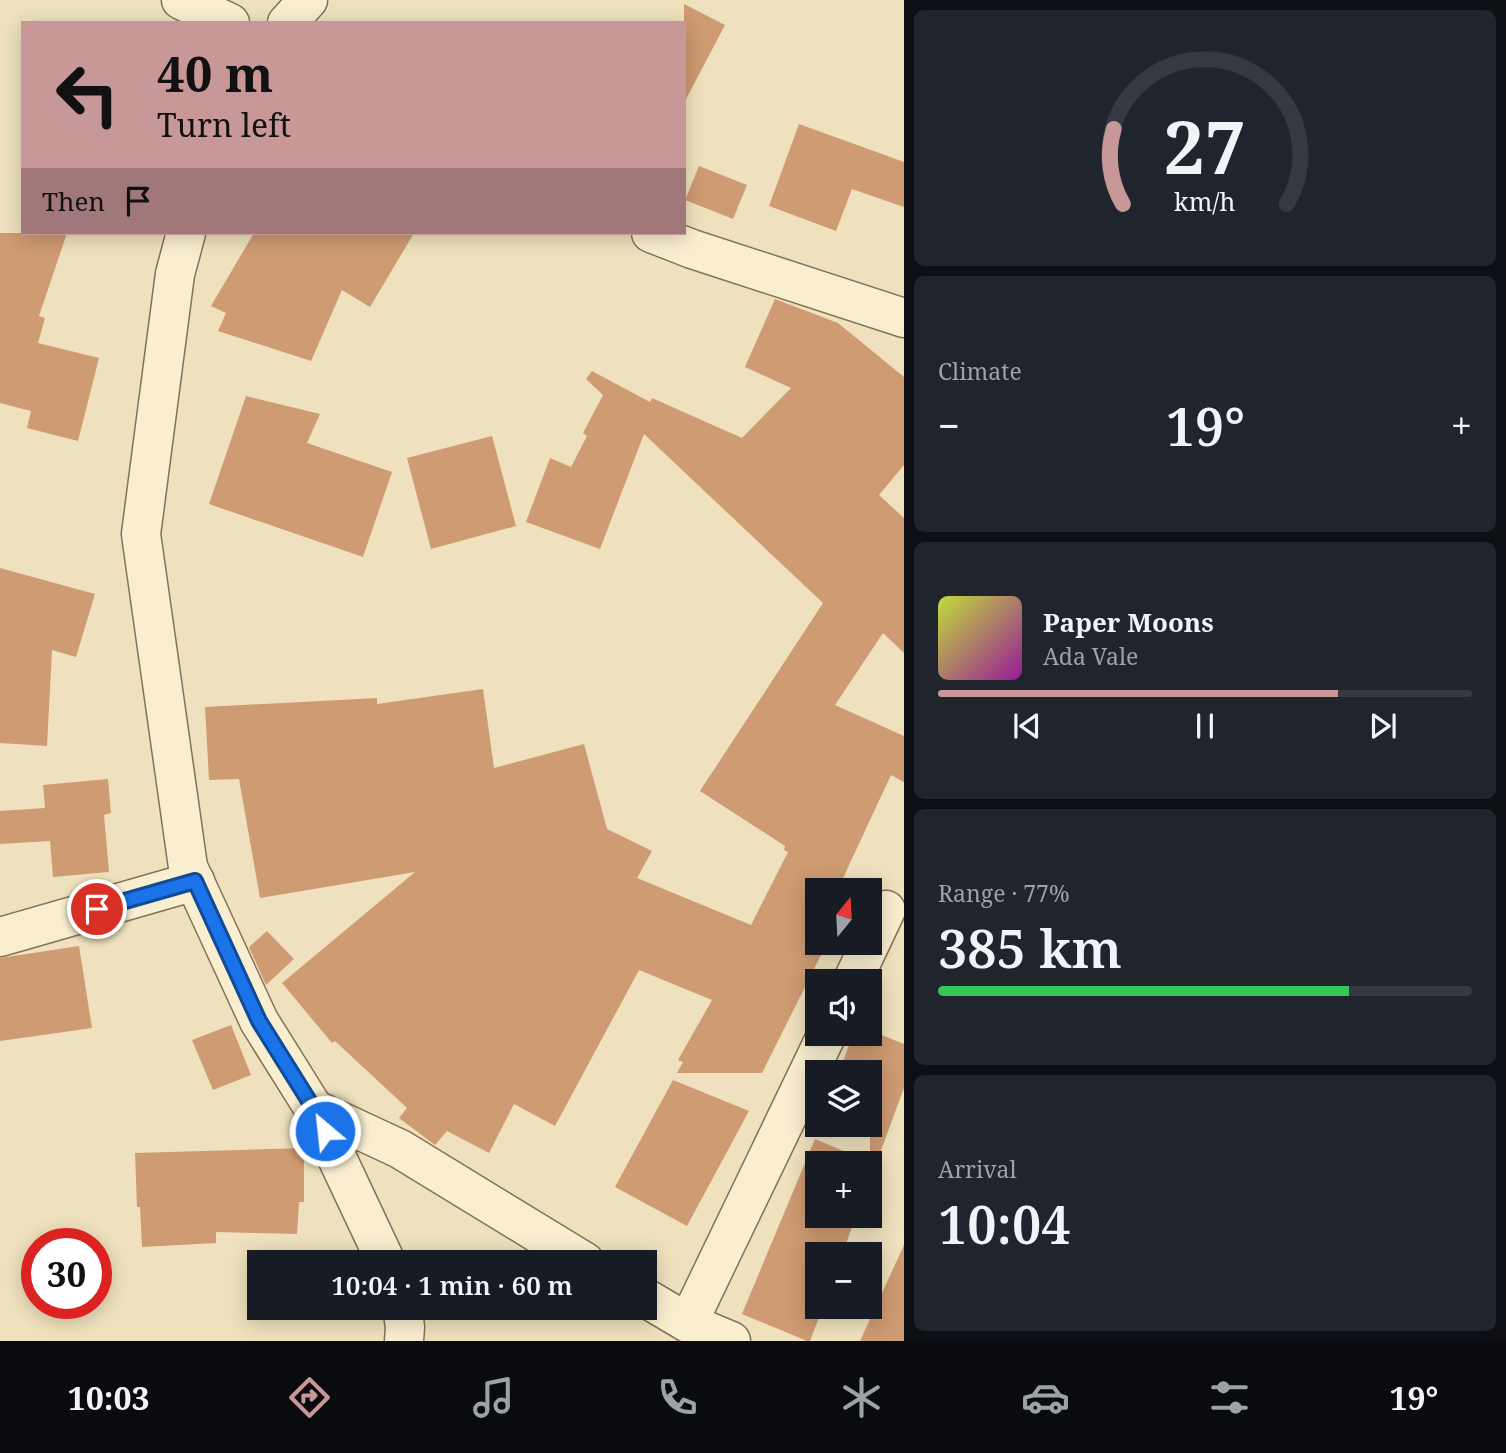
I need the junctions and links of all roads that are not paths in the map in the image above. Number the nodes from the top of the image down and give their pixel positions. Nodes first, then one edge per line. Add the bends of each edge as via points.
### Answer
1 (181, 0) edge
2 (308, 0) edge
3 (226, 21) edge
4 (289, 21) edge
5 (185, 235) edge
6 (656, 235) edge
7 (904, 318) edge
8 (195, 881) junction
9 (886, 910) dead end
10 (0, 937) edge
11 (858, 969) edge
12 (821, 1046) edge
13 (314, 1109) junction
14 (380, 1250) edge
15 (565, 1250) edge
16 (657, 1305) edge
17 (404, 1320) edge
18 (688, 1323) junction
19 (404, 1341) edge
20 (731, 1341) edge

1 - 3 street
2 - 4 street
5 - 8 street via 175,274 141,534 188,867
6 - 7 street
8 - 10 street
8 - 13 street via 259,1021
9 - 11 street
12 - 18 street
13 - 14 street
13 - 15 street via 400,1149
16 - 18 street
17 - 19 street
18 - 20 street

